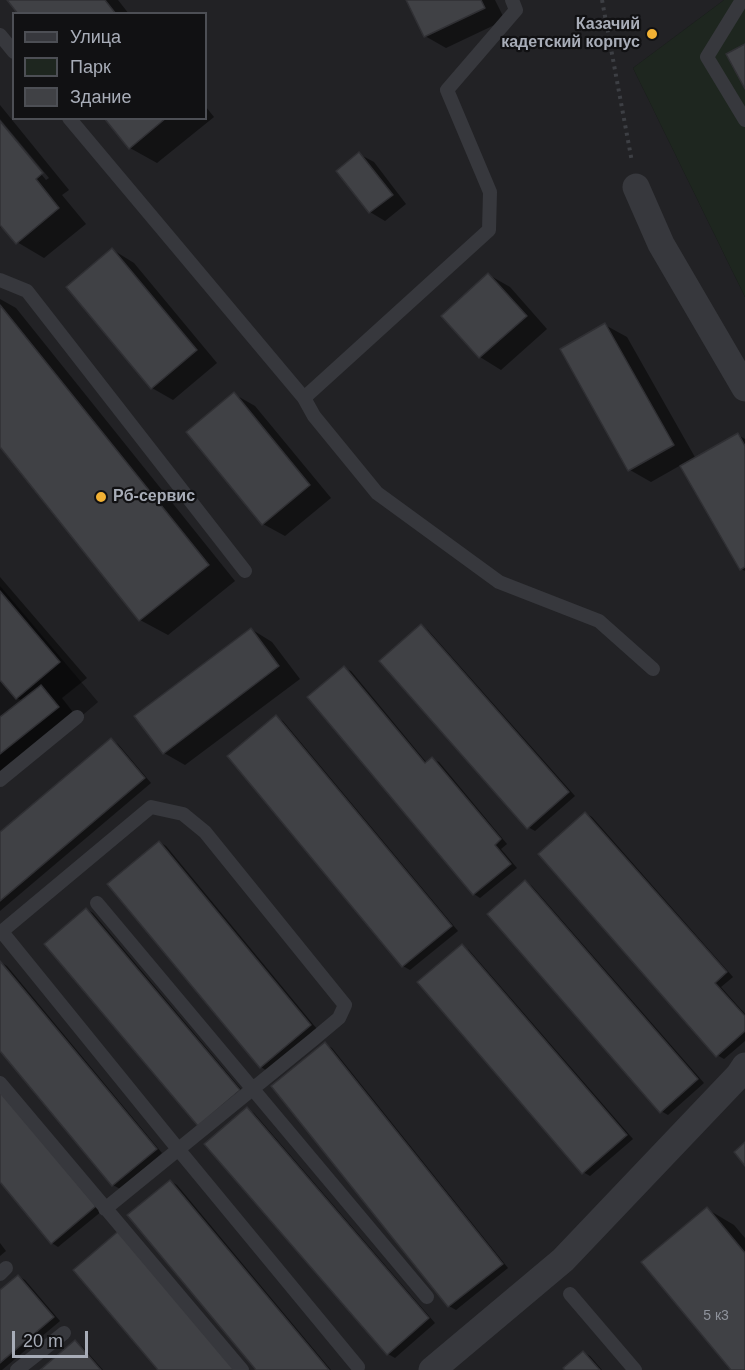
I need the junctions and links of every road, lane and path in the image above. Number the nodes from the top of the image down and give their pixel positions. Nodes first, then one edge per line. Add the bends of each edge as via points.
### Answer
1 (512, 0) edge
2 (602, 0) edge
3 (742, 0) edge
4 (0, 35) edge
5 (12, 50) edge
6 (71, 120) edge
7 (745, 120) edge
8 (636, 188) joint
9 (0, 280) edge
10 (745, 388) edge
11 (304, 398) junction
12 (245, 571) dead end
13 (653, 669) dead end
14 (77, 717) dead end
15 (0, 780) edge
16 (97, 903) dead end
17 (1, 932) edge
18 (745, 1066) edge
19 (0, 1083) edge
20 (254, 1088) junction
21 (178, 1149) junction
22 (105, 1209) junction
23 (570, 1294) dead end
24 (427, 1297) dead end
25 (64, 1333) dead end
26 (358, 1367) dead end
27 (17, 1370) edge
28 (242, 1370) edge
29 (432, 1370) edge
30 (635, 1370) edge

1 - 11 lane via 516,10 447,90 490,192 489,230
2 - 8 path
3 - 7 lane via 707,57
4 - 5 lane
6 - 11 lane
8 - 10 street via 661,244
9 - 12 lane via 27,291
11 - 13 lane via 314,416 377,493 499,582 599,621
14 - 15 lane
16 - 20 lane
17 - 20 lane via 151,807 183,814 205,832 345,1005 339,1018
17 - 21 lane
18 - 29 street via 563,1260
19 - 22 lane
20 - 21 lane
20 - 24 lane
21 - 22 lane
21 - 26 lane
22 - 28 lane
23 - 30 lane
25 - 27 lane

